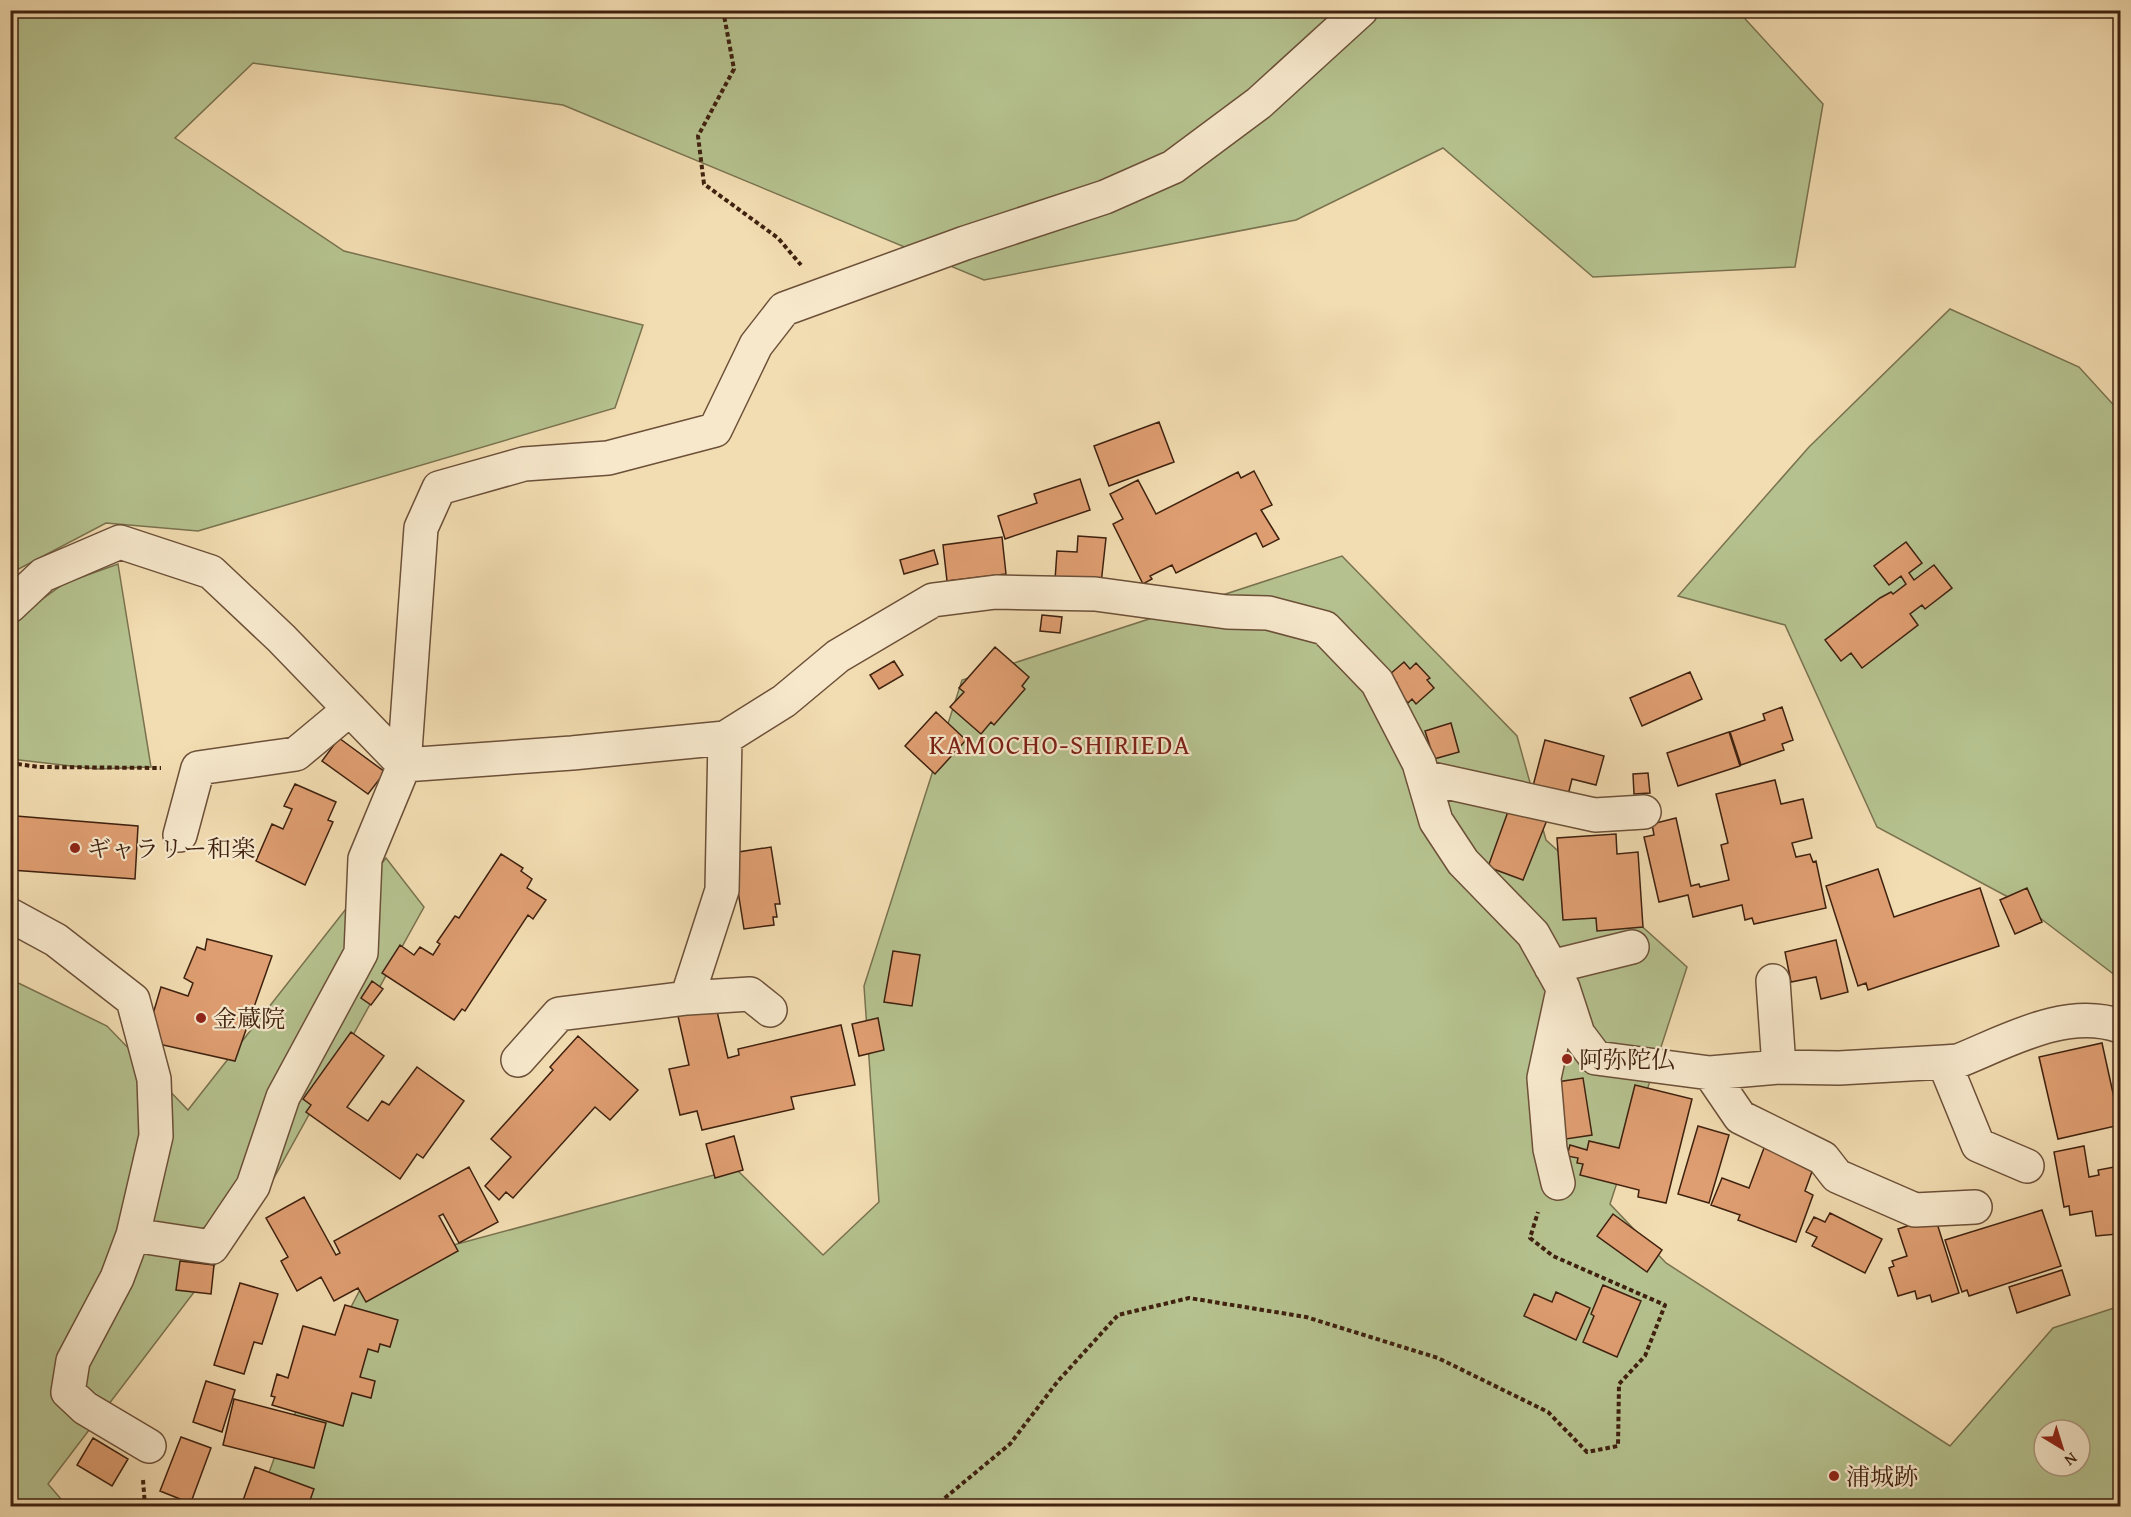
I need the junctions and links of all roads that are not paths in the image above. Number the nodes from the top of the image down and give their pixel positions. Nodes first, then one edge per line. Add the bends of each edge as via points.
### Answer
1 (1361, 10) edge
2 (10, 606) edge
3 (350, 710) junction
4 (725, 738) junction
5 (404, 765) junction
6 (1423, 777) junction
7 (1644, 812) dead end
8 (180, 835) dead end
9 (10, 915) edge
10 (1632, 947) dead end
11 (1557, 978) junction
12 (1773, 981) dead end
13 (687, 998) junction
14 (770, 1010) dead end
15 (2121, 1026) edge
16 (518, 1060) dead end
17 (1944, 1062) junction
18 (1779, 1067) junction
19 (1710, 1073) junction
20 (2027, 1166) dead end
21 (1556, 1172) road end
22 (1975, 1207) dead end
23 (133, 1235) junction
24 (149, 1446) dead end

1 - 5 street via 1259,103 1173,167 1105,197 784,309 756,345 715,430 608,458 524,464 439,488 421,528
2 - 3 street via 43,575 120,542 211,572
3 - 5 street
3 - 8 street via 296,754 198,768
4 - 5 street
4 - 6 street via 784,701 837,656 933,600 996,592 1095,594 1227,612 1268,613 1325,628 1377,682
4 - 13 street via 722,890
5 - 23 street via 365,859 361,953 283,1097 253,1186 212,1247
6 - 7 street via 1595,815
6 - 11 street via 1436,821 1463,862 1533,934
9 - 23 street via 56,940 133,1000 154,1079 156,1136
10 - 11 street
11 - 19 street via 1578,1034 1596,1058
11 - 21 street via 1544,1078
12 - 18 street
13 - 14 street via 750,994
13 - 16 street via 559,1014
15 - 17 street via 2101,1019 2061,1022 1958,1061
17 - 18 street
17 - 20 street via 1978,1144
18 - 19 street
19 - 22 street via 1740,1117 1823,1158 1837,1176 1916,1210
23 - 24 street via 117,1278 73,1361 68,1392 85,1408

